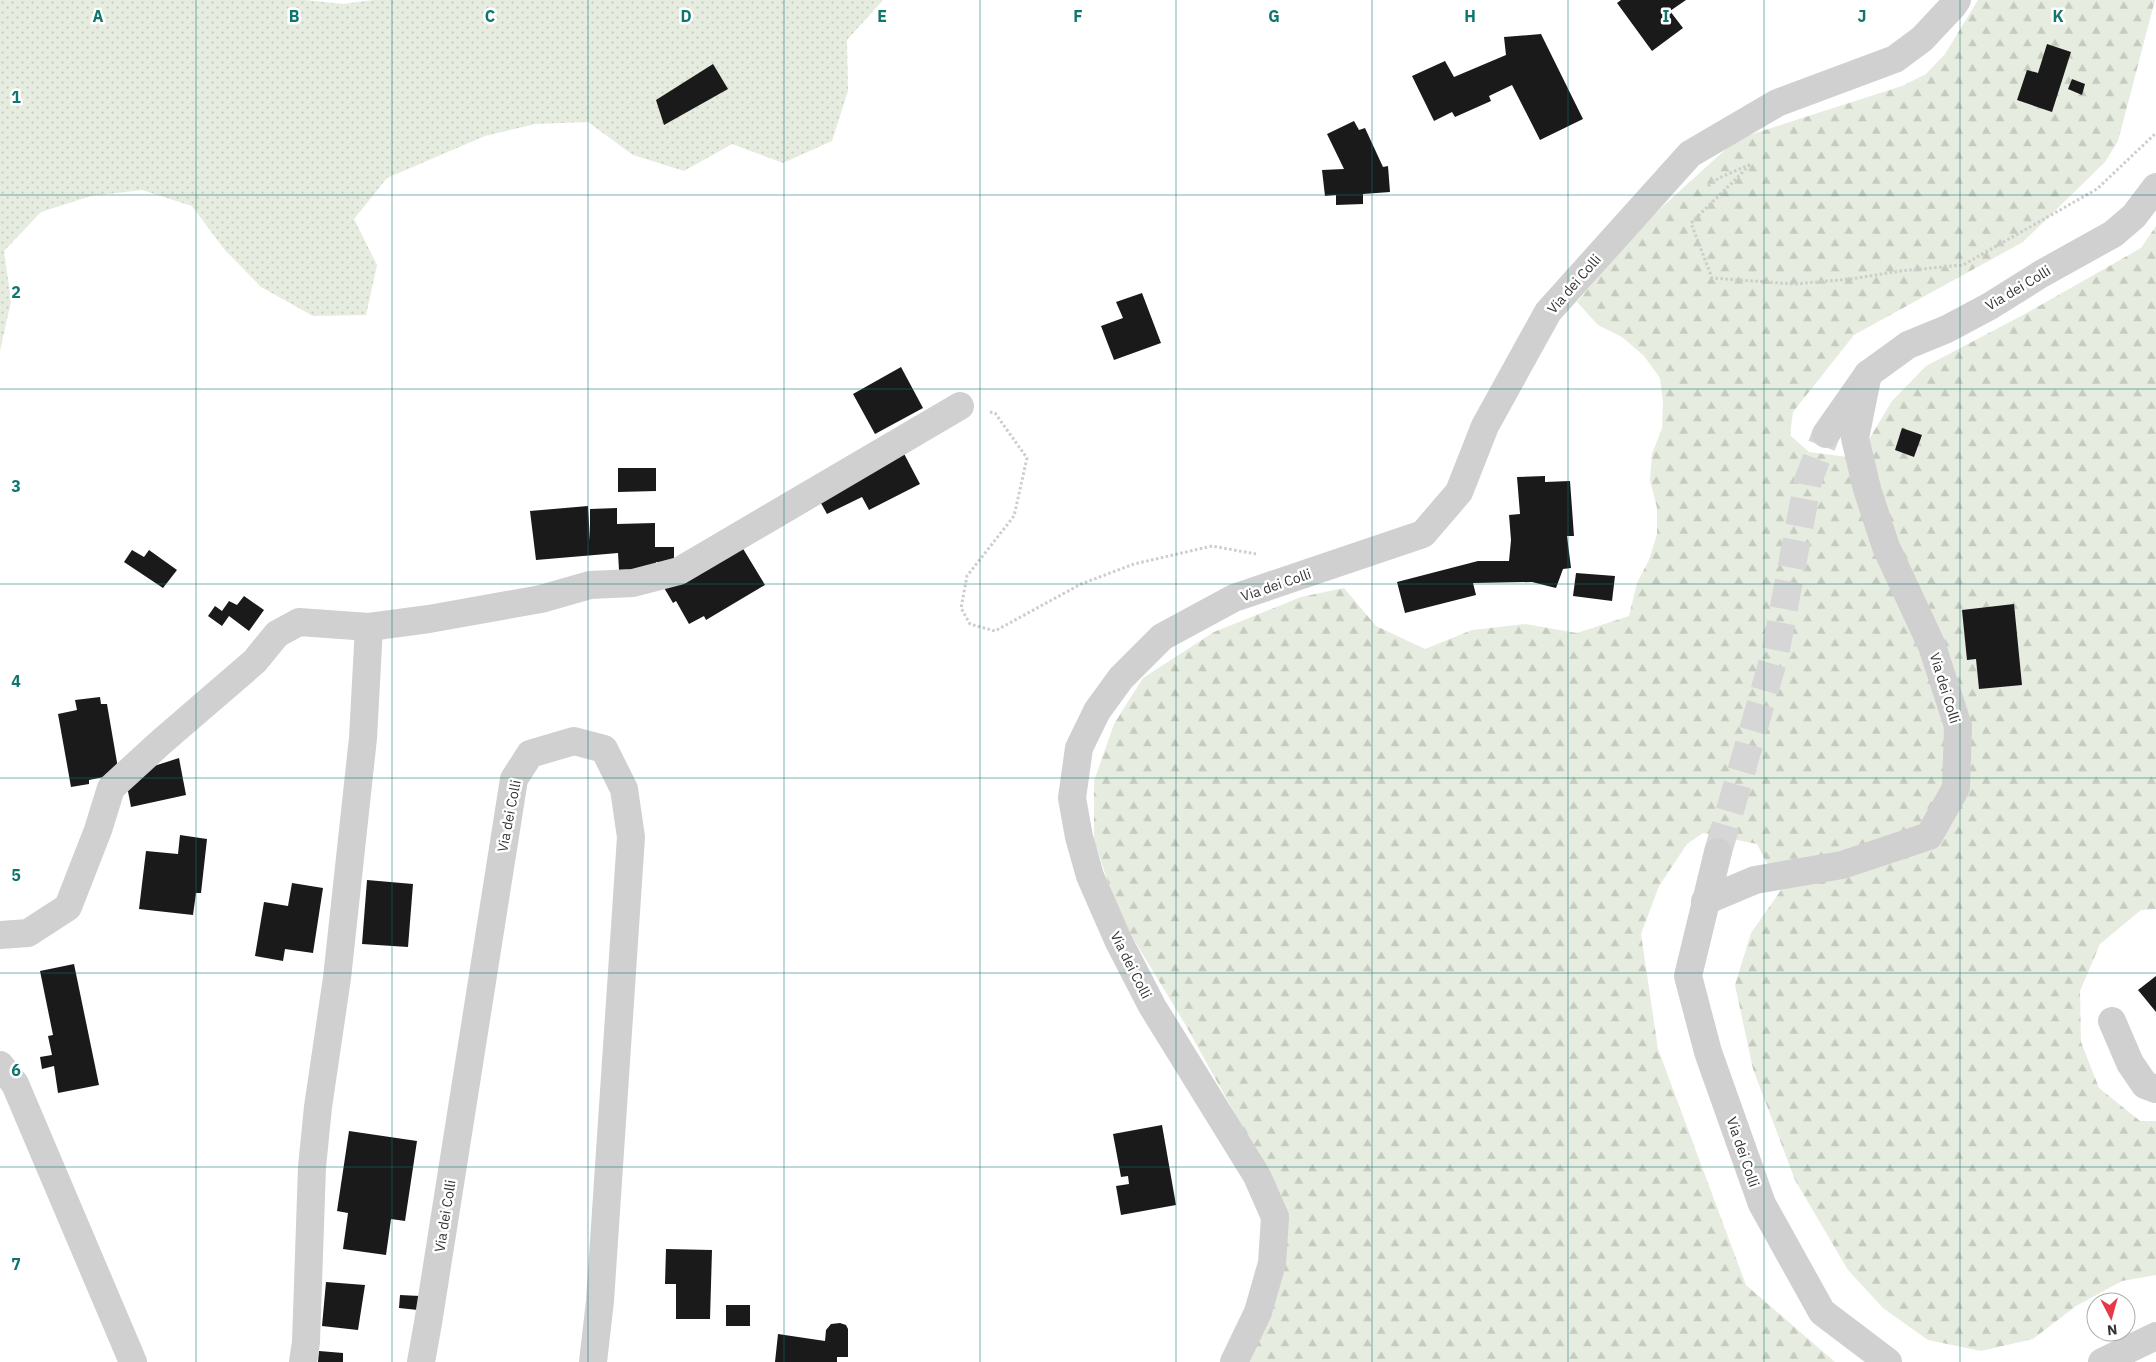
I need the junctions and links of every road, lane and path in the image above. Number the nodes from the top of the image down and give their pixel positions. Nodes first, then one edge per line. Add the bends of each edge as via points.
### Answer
1 (1957, 0) edge
2 (2156, 133) edge
3 (2156, 188) edge
4 (1701, 191) dead end
5 (1868, 374) junction
6 (960, 406) joint
7 (1826, 434) tunnel mouth
8 (1262, 554) dead end
9 (369, 628) junction
10 (1718, 852) tunnel mouth
11 (1705, 901) junction
12 (0, 935) edge
13 (2112, 1021) dead end
14 (0, 1065) edge
15 (2156, 1089) edge
16 (2156, 1336) edge
17 (133, 1362) edge
18 (303, 1362) edge
19 (421, 1362) edge
20 (593, 1362) edge
21 (1234, 1362) edge
22 (1888, 1362) edge
23 (2102, 1362) edge

1 - 21 street, Via dei Colli via 1922,39 1895,59 1776,103 1690,154 1548,312 1485,426 1459,492 1423,534 1234,598 1162,637 1121,678 1097,711 1079,748 1072,798 1090,876 1152,1006 1257,1176 1275,1217 1270,1271 1258,1312
2 - 4 path via 2097,189 1963,265 1794,284 1712,278 1691,223 1751,164 1719,178
3 - 5 street, Via dei Colli via 2134,216 2113,234 1947,329 1908,345
5 - 7 street, Via dei Colli
5 - 11 street, Via dei Colli via 1855,438 1886,547 1932,646 1958,726 1956,788 1929,836 1842,865 1755,880
6 - 8 path via 995,413 1028,458 1014,516 968,576 961,608 970,624 995,631 1081,584 1134,564 1212,546
6 - 9 street via 680,571 633,583 590,585 541,599
9 - 12 street via 299,622 277,634 255,660 111,788 68,908 28,933
9 - 18 street via 358,776 337,978 312,1167
10 - 11 street, Via dei Colli
11 - 22 street, Via dei Colli via 1688,976 1708,1052 1762,1204 1822,1312
13 - 15 street via 2130,1063 2145,1085
14 - 17 street via 15,1084
16 - 23 street
19 - 20 street, Via dei Colli via 514,779 530,754 574,740 604,749 624,789 631,837

